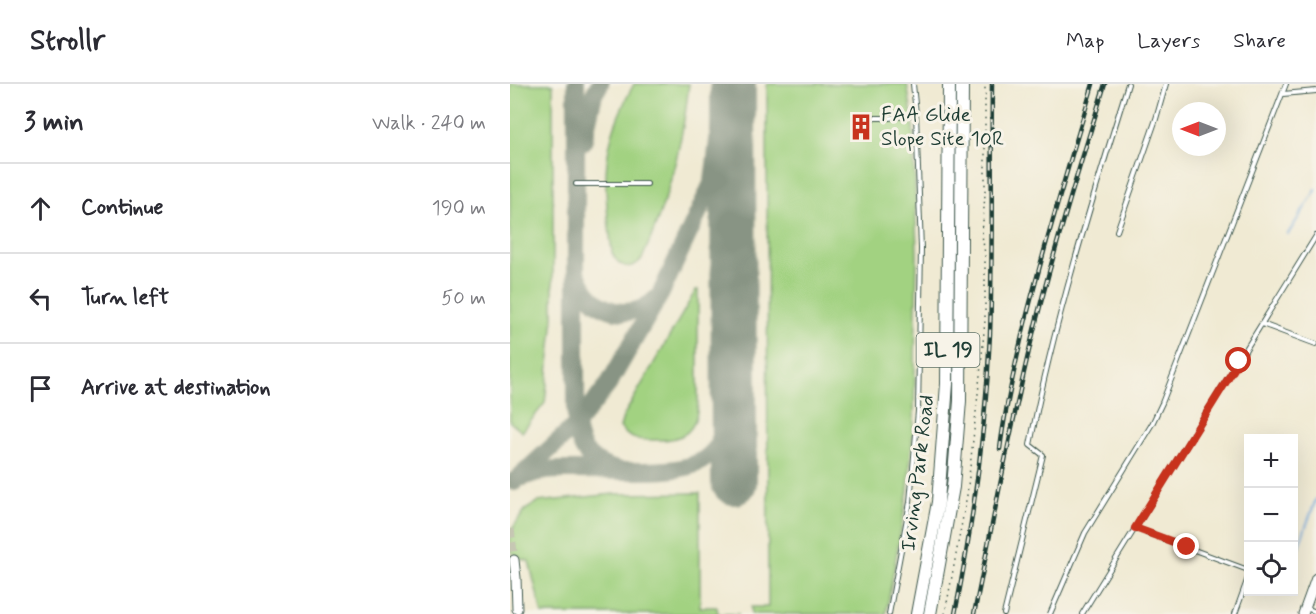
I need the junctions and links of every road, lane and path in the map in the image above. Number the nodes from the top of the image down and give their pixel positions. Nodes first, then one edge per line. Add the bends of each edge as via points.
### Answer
1 (912, 84) edge
2 (949, 84) edge
3 (962, 84) edge
4 (985, 84) edge
5 (1128, 84) edge
6 (1166, 84) edge
7 (1286, 84) edge
8 (1316, 90) edge
9 (1283, 94) junction
10 (916, 114) junction
11 (865, 117) dead end
12 (576, 184) dead end
13 (647, 184) dead end
14 (1117, 231) dead end
15 (1316, 236) edge
16 (1262, 324) junction
17 (1316, 344) edge
18 (1135, 528) junction
19 (513, 560) dead end
20 (1244, 569) edge
21 (1316, 578) edge
22 (1244, 589) edge
23 (510, 592) edge
24 (928, 605) edge
25 (517, 611) edge
26 (1304, 611) edge
27 (1316, 612) edge
28 (889, 614) edge
29 (917, 614) edge
30 (945, 614) edge
31 (1004, 614) edge
32 (1050, 614) edge
33 (1082, 614) edge
34 (1235, 614) edge

1 - 10 lane
2 - 24 main road, Irving Park Road / IL 19 via 947,384
3 - 24 main road, Irving Park Road / IL 19 via 960,401 953,487
4 - 30 path via 985,320 967,495
5 - 31 lane via 1044,374 1030,445 1042,455
6 - 14 lane
7 - 9 lane
8 - 9 lane
9 - 32 lane via 1152,424 1084,533
10 - 11 lane
10 - 28 lane via 921,249 918,411 910,502
12 - 13 lane
15 - 16 lane
16 - 17 lane
16 - 18 lane
18 - 20 lane
18 - 33 lane
19 - 25 street
21 - 26 street
22 - 34 lane
23 - 25 street
24 - 29 main road, Irving Park Road / IL 19
26 - 27 lane

